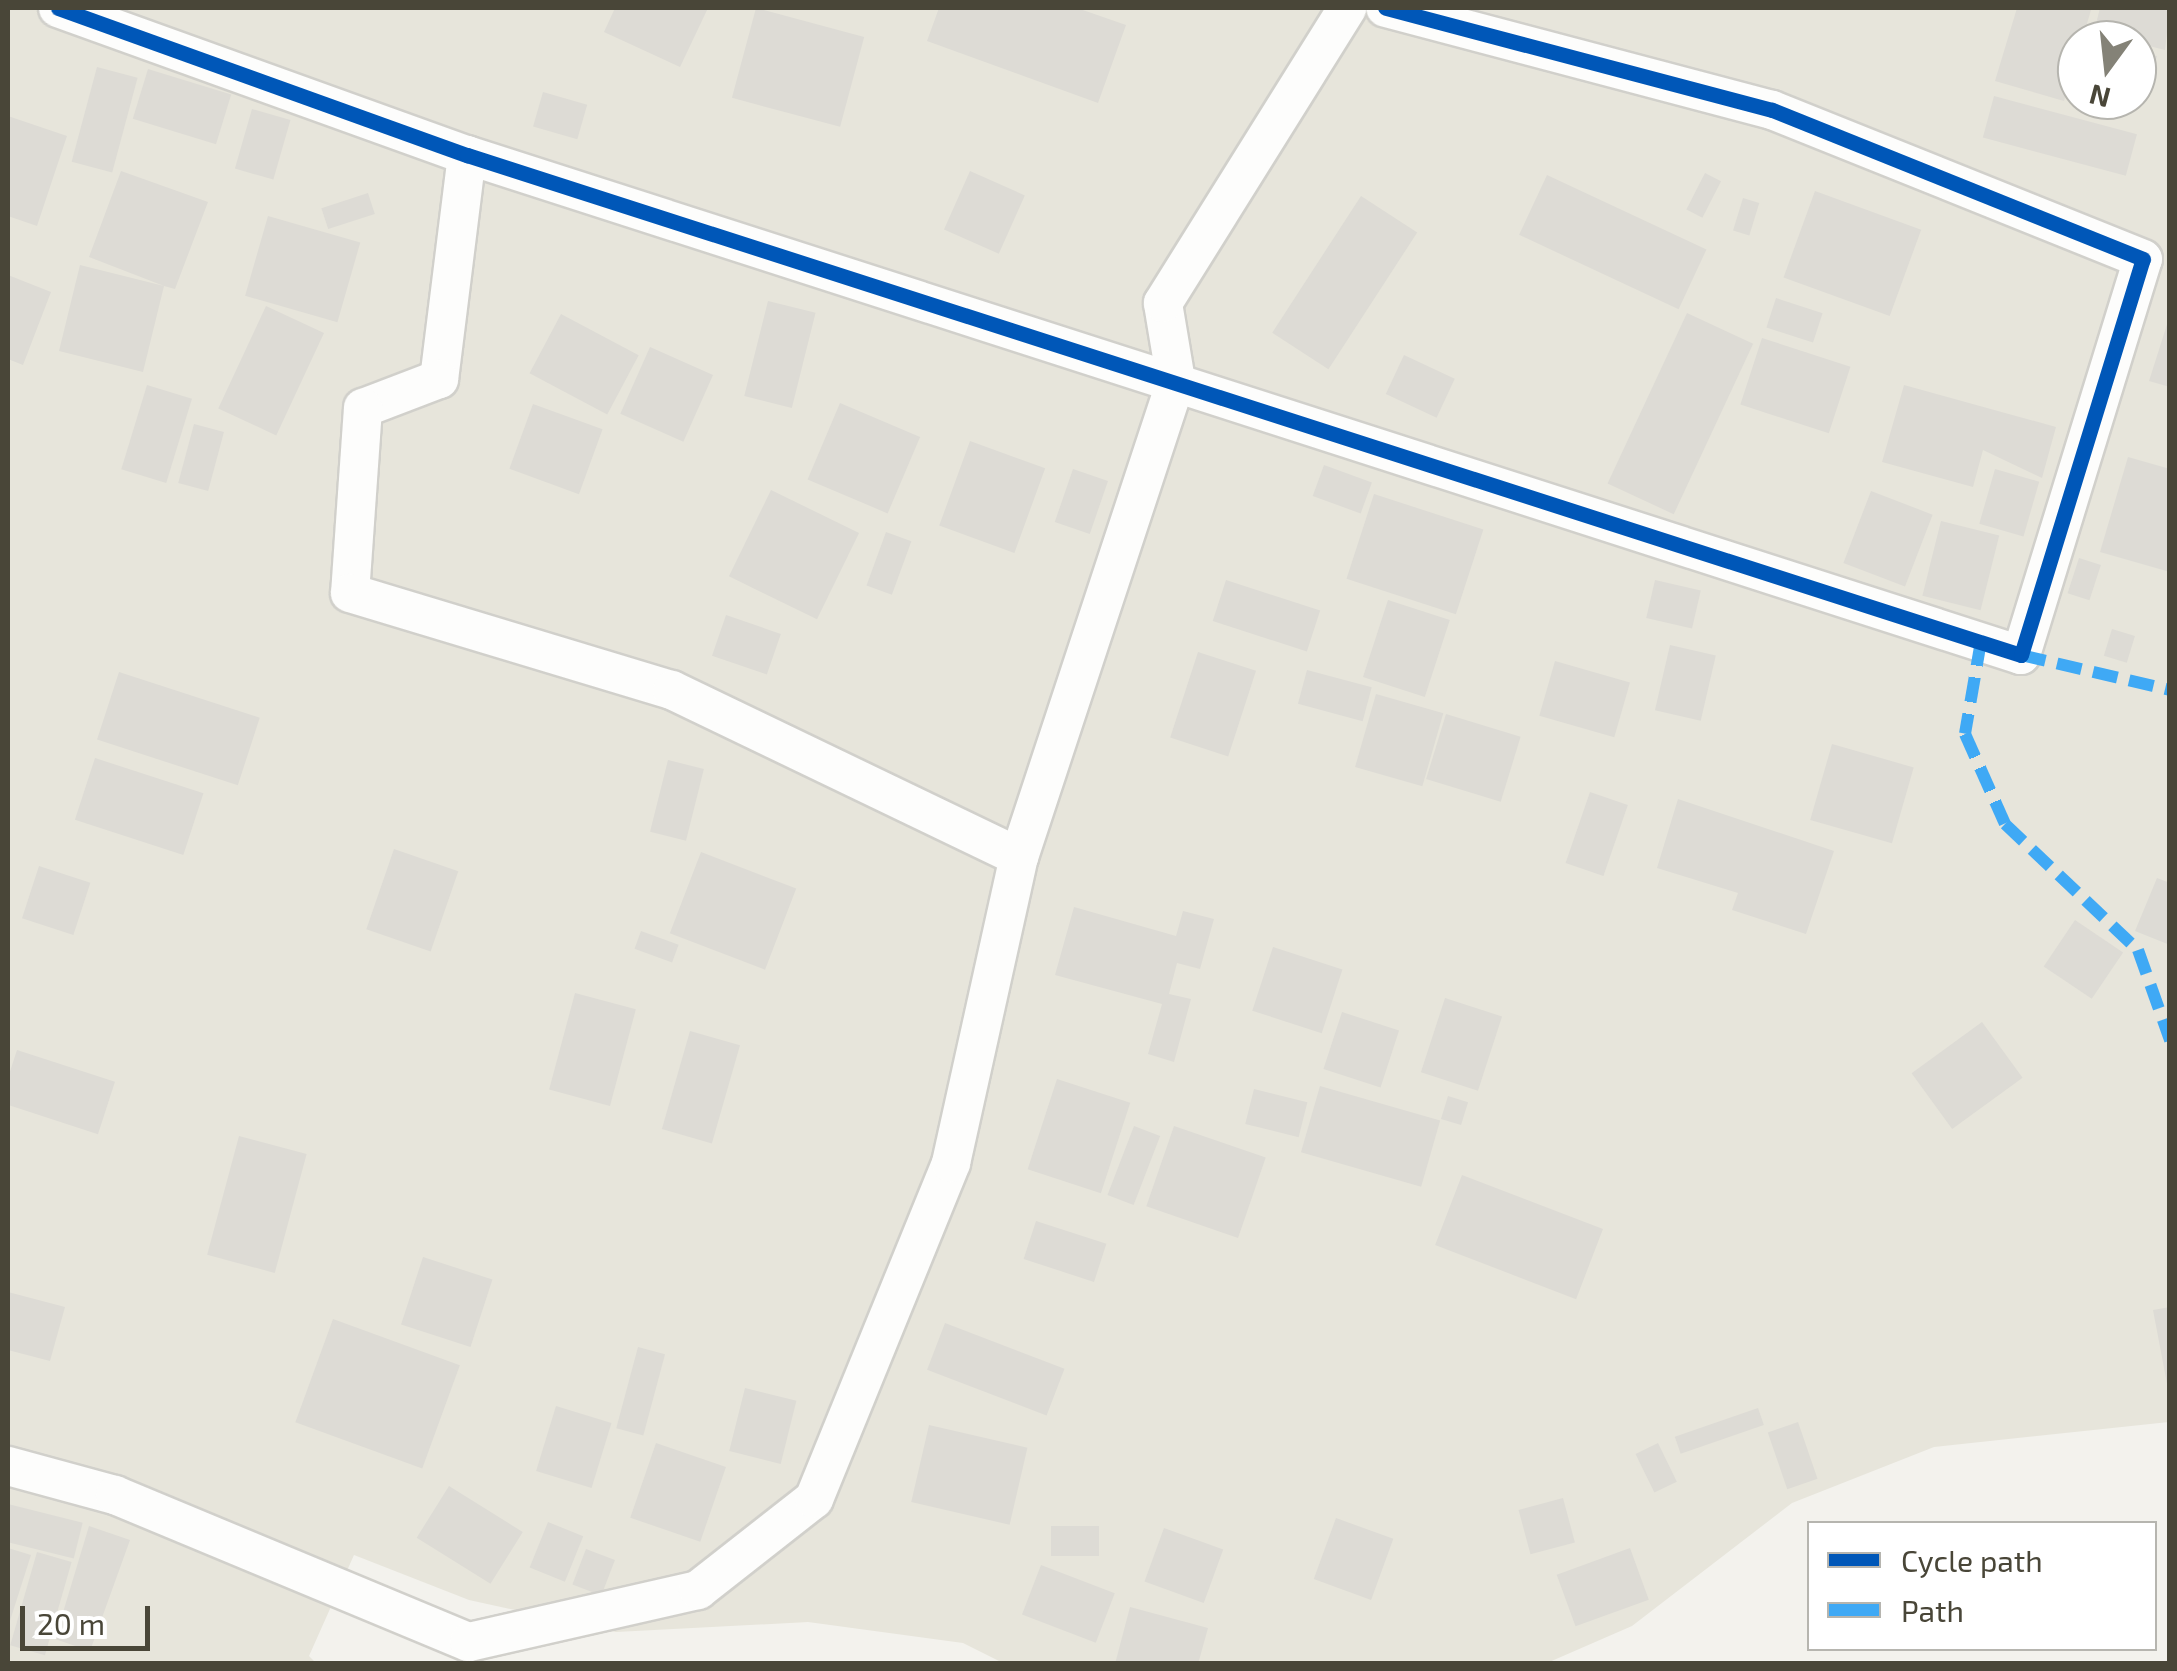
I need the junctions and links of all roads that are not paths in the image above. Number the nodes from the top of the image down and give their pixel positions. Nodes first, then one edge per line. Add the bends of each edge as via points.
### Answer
1 (58, 8) edge
2 (1347, 8) edge
3 (1385, 8) edge
4 (467, 155) junction
5 (2156, 256) edge
6 (1176, 381) junction
7 (1019, 856) junction
8 (8, 1466) edge
9 (473, 1652) edge

1 - 4 street
2 - 6 street via 1164,303
3 - 5 street via 1772,110
4 - 6 street
4 - 7 street via 439,379 363,408 350,593 672,690
5 - 6 street via 2021,655
6 - 7 street
7 - 9 street via 951,1163 814,1499 698,1590
8 - 9 street via 115,1495

